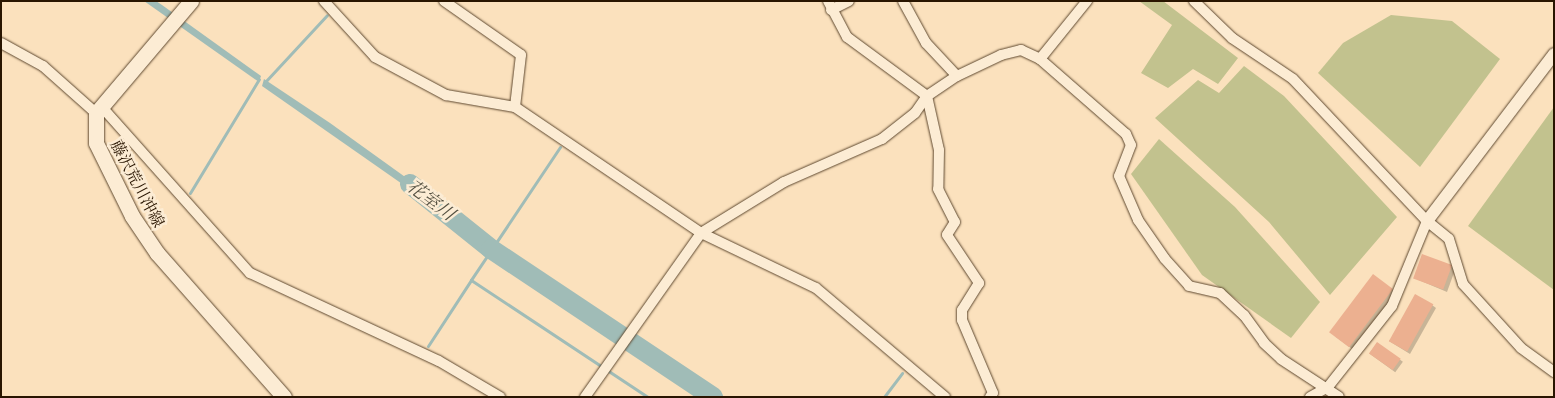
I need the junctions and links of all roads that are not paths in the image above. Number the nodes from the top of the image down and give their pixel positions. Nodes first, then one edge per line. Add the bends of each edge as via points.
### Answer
1 (191, 1) edge
2 (324, 1) edge
3 (444, 1) edge
4 (849, 1) edge
5 (903, 1) edge
6 (1087, 1) edge
7 (1194, 1) edge
8 (830, 6) edge
9 (1, 43) edge
10 (1554, 54) edge
11 (1040, 59) junction
12 (957, 76) junction
13 (928, 96) junction
14 (514, 107) junction
15 (98, 110) junction
16 (1427, 221) junction
17 (701, 233) junction
18 (1554, 372) edge
19 (1328, 387) junction
20 (284, 397) edge
21 (500, 397) edge
22 (585, 397) edge
23 (945, 397) edge
24 (990, 397) edge
25 (1310, 397) edge
26 (1339, 397) edge

1 - 15 main road
2 - 14 street via 375,57 446,95
3 - 14 street via 521,55
4 - 8 street
5 - 12 street via 926,43
6 - 11 street
7 - 16 street via 1232,38 1293,80
8 - 13 street via 847,37
9 - 15 street via 42,66
10 - 16 street
11 - 12 street via 1021,50 1001,55
11 - 19 street via 1126,134 1132,145 1119,176 1138,220 1165,260 1196,290 1220,293 1244,315 1264,343 1281,359
12 - 13 street
13 - 17 street via 915,113 882,138 784,182
13 - 24 street via 939,150 938,189 955,222 946,235 979,283 962,310 962,320 993,393
14 - 17 street
15 - 20 main road, 藤沢荒川沖線 via 96,143 142,233
15 - 21 street via 250,273 439,362
16 - 18 street via 1449,239 1463,284 1521,348
16 - 19 street via 1392,306
17 - 22 street
17 - 23 street via 816,288
19 - 25 street
19 - 26 street

